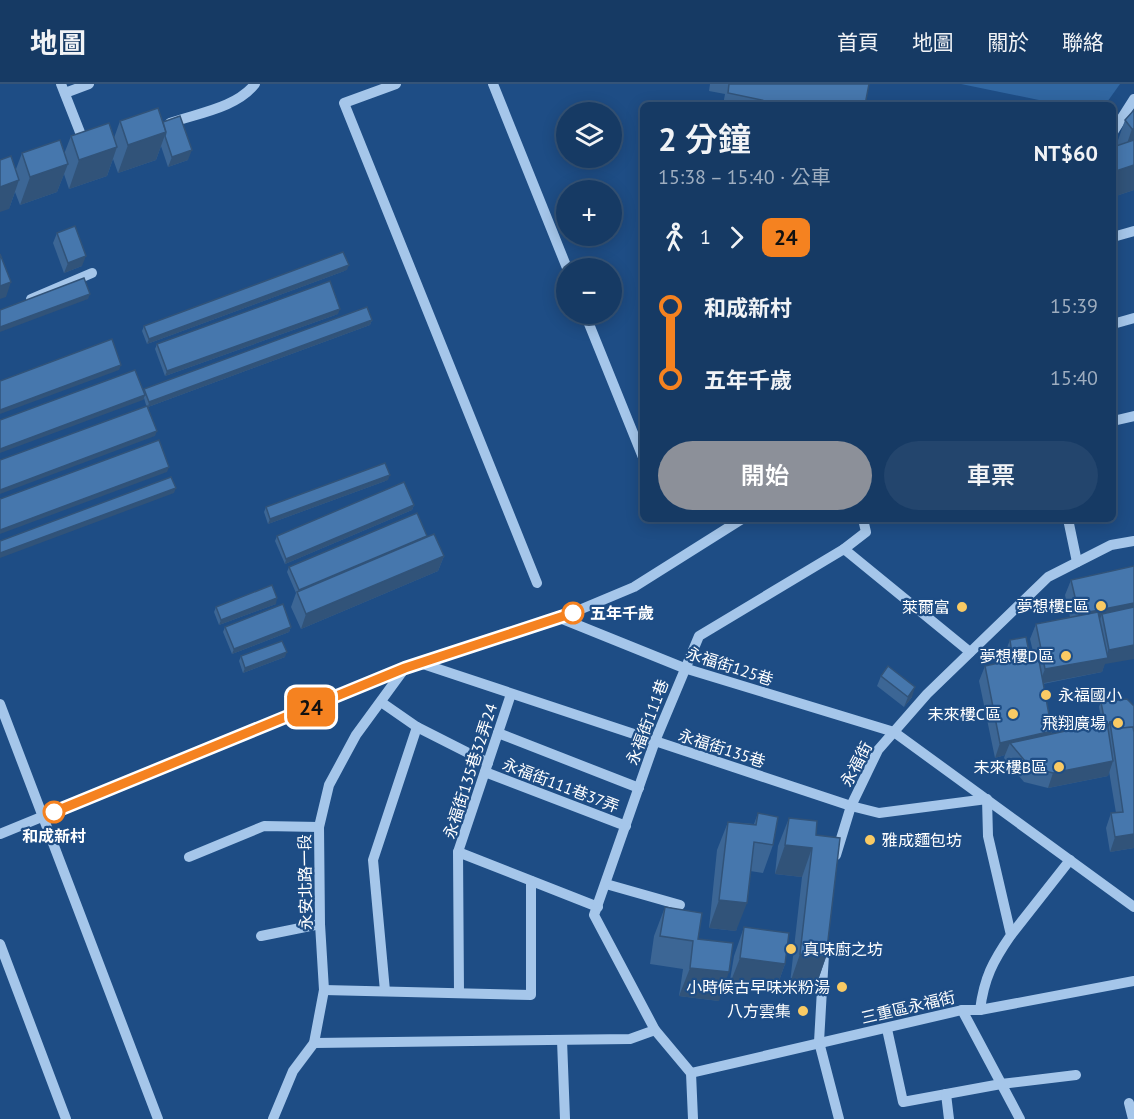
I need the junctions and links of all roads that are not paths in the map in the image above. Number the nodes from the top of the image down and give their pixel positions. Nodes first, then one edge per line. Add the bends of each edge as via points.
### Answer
1 (88, 84) edge
2 (255, 84) edge
3 (396, 84) edge
4 (493, 84) edge
5 (63, 89) edge
6 (1134, 99) edge
7 (1116, 127) edge
8 (153, 128) edge
9 (98, 146) edge
10 (1134, 231) edge
11 (1116, 236) edge
12 (563, 258) edge
13 (92, 273) dead end
14 (20, 303) edge
15 (1134, 318) edge
16 (1116, 323) edge
17 (589, 324) edge
18 (1134, 416) edge
19 (1116, 420) edge
20 (640, 450) edge
21 (737, 522) edge
22 (863, 522) edge
23 (1069, 522) edge
24 (1134, 541) edge
25 (844, 549) junction
26 (1077, 562) junction
27 (537, 583) dead end
28 (560, 618) junction
29 (970, 652) junction
30 (419, 663) junction
31 (405, 668) junction
32 (684, 668) junction
33 (511, 693) junction
34 (381, 702) junction
35 (0, 704) edge
36 (417, 727) junction
37 (894, 732) junction
38 (498, 733) junction
39 (655, 741) junction
40 (486, 767) junction
41 (639, 788) junction
42 (987, 799) junction
43 (850, 806) junction
44 (44, 816) junction
45 (626, 826) junction
46 (320, 827) junction
47 (0, 834) edge
48 (458, 852) junction
49 (189, 856) dead end
50 (1070, 860) junction
51 (832, 870) edge
52 (531, 881) junction
53 (606, 884) junction
54 (680, 905) dead end
55 (598, 907) junction
56 (1134, 907) edge
57 (320, 924) junction
58 (1011, 935) junction
59 (261, 936) dead end
60 (0, 944) edge
61 (824, 947) edge
62 (1134, 981) edge
63 (324, 990) junction
64 (386, 991) junction
65 (459, 993) junction
66 (962, 1010) junction
67 (980, 1010) junction
68 (887, 1029) junction
69 (656, 1030) junction
70 (562, 1040) junction
71 (819, 1042) junction
72 (314, 1043) junction
73 (691, 1073) junction
74 (1076, 1075) dead end
75 (1001, 1084) junction
76 (946, 1094) junction
77 (1129, 1103) dead end
78 (66, 1119) edge
79 (158, 1119) edge
80 (273, 1119) edge
81 (565, 1119) edge
82 (693, 1119) edge
83 (838, 1119) edge
84 (949, 1119) edge
85 (1020, 1119) edge
86 (1133, 1119) edge

1 - 5 street
2 - 8 street via 231,102
3 - 27 street via 344,103
4 - 12 street
5 - 9 street via 81,152
6 - 7 street
10 - 11 street
13 - 14 street
15 - 16 street
17 - 20 street
18 - 19 street
21 - 28 street via 634,587
22 - 25 street, 永福街111巷 via 866,532
23 - 26 street
24 - 26 street, 永福街 via 1111,545
25 - 29 street
25 - 32 street, 永福街111巷 via 699,636
26 - 29 street, 永福街 via 1048,577
28 - 30 street
28 - 32 street, 永福街125巷
29 - 37 street, 永福街
30 - 31 street
30 - 33 street, 永福街135巷
31 - 34 street, 永安北路一段
31 - 44 street
32 - 37 street, 永福街125巷
32 - 39 street, 永福街111巷
33 - 38 street, 永福街135巷32弄24
33 - 39 street, 永福街135巷
34 - 36 street, 永福街111巷37弄
34 - 46 street, 永安北路一段 via 356,735 329,785
35 - 44 street
36 - 40 street, 永福街111巷37弄
36 - 64 street via 373,860
37 - 42 street, 永福街125巷
37 - 43 street, 永福街 via 878,750
38 - 40 street, 永福街135巷32弄24
38 - 41 street
39 - 41 street, 永福街111巷
39 - 43 street, 永福街135巷
40 - 45 street, 永福街111巷37弄
40 - 48 street, 永福街135巷32弄24
41 - 45 street, 永福街111巷
42 - 43 street, 永福街135巷 via 879,813
42 - 50 street, 永福街125巷
42 - 58 street via 987,836
43 - 51 street, 永福街
44 - 47 street
44 - 79 street
45 - 53 street, 永福街111巷
46 - 49 street via 264,826
46 - 57 street, 永安北路一段
48 - 52 street, 永福街135巷32弄24
48 - 65 street
50 - 56 street, 永福街125巷
50 - 58 street
52 - 55 street, 永福街135巷32弄24
52 - 65 street via 531,995
53 - 54 street
53 - 55 street, 永福街111巷
55 - 69 street via 594,915
57 - 59 street
57 - 63 street, 永安北路一段
58 - 67 street via 983,982
60 - 78 street
61 - 71 street
62 - 67 street, 三重區永福街
63 - 64 street
63 - 72 street, 永安北路一段
64 - 65 street
66 - 67 street, 三重區永福街
66 - 68 street, 三重區永福街
66 - 75 street
68 - 71 street, 三重區永福街
68 - 76 street via 903,1102
69 - 70 street via 630,1040
69 - 73 street
70 - 72 street
70 - 81 street
71 - 73 street, 三重區永福街
71 - 83 street
72 - 80 street, 永安北路一段 via 292,1071
73 - 82 street
74 - 75 street
75 - 76 street
75 - 85 street
76 - 84 street
77 - 86 street

